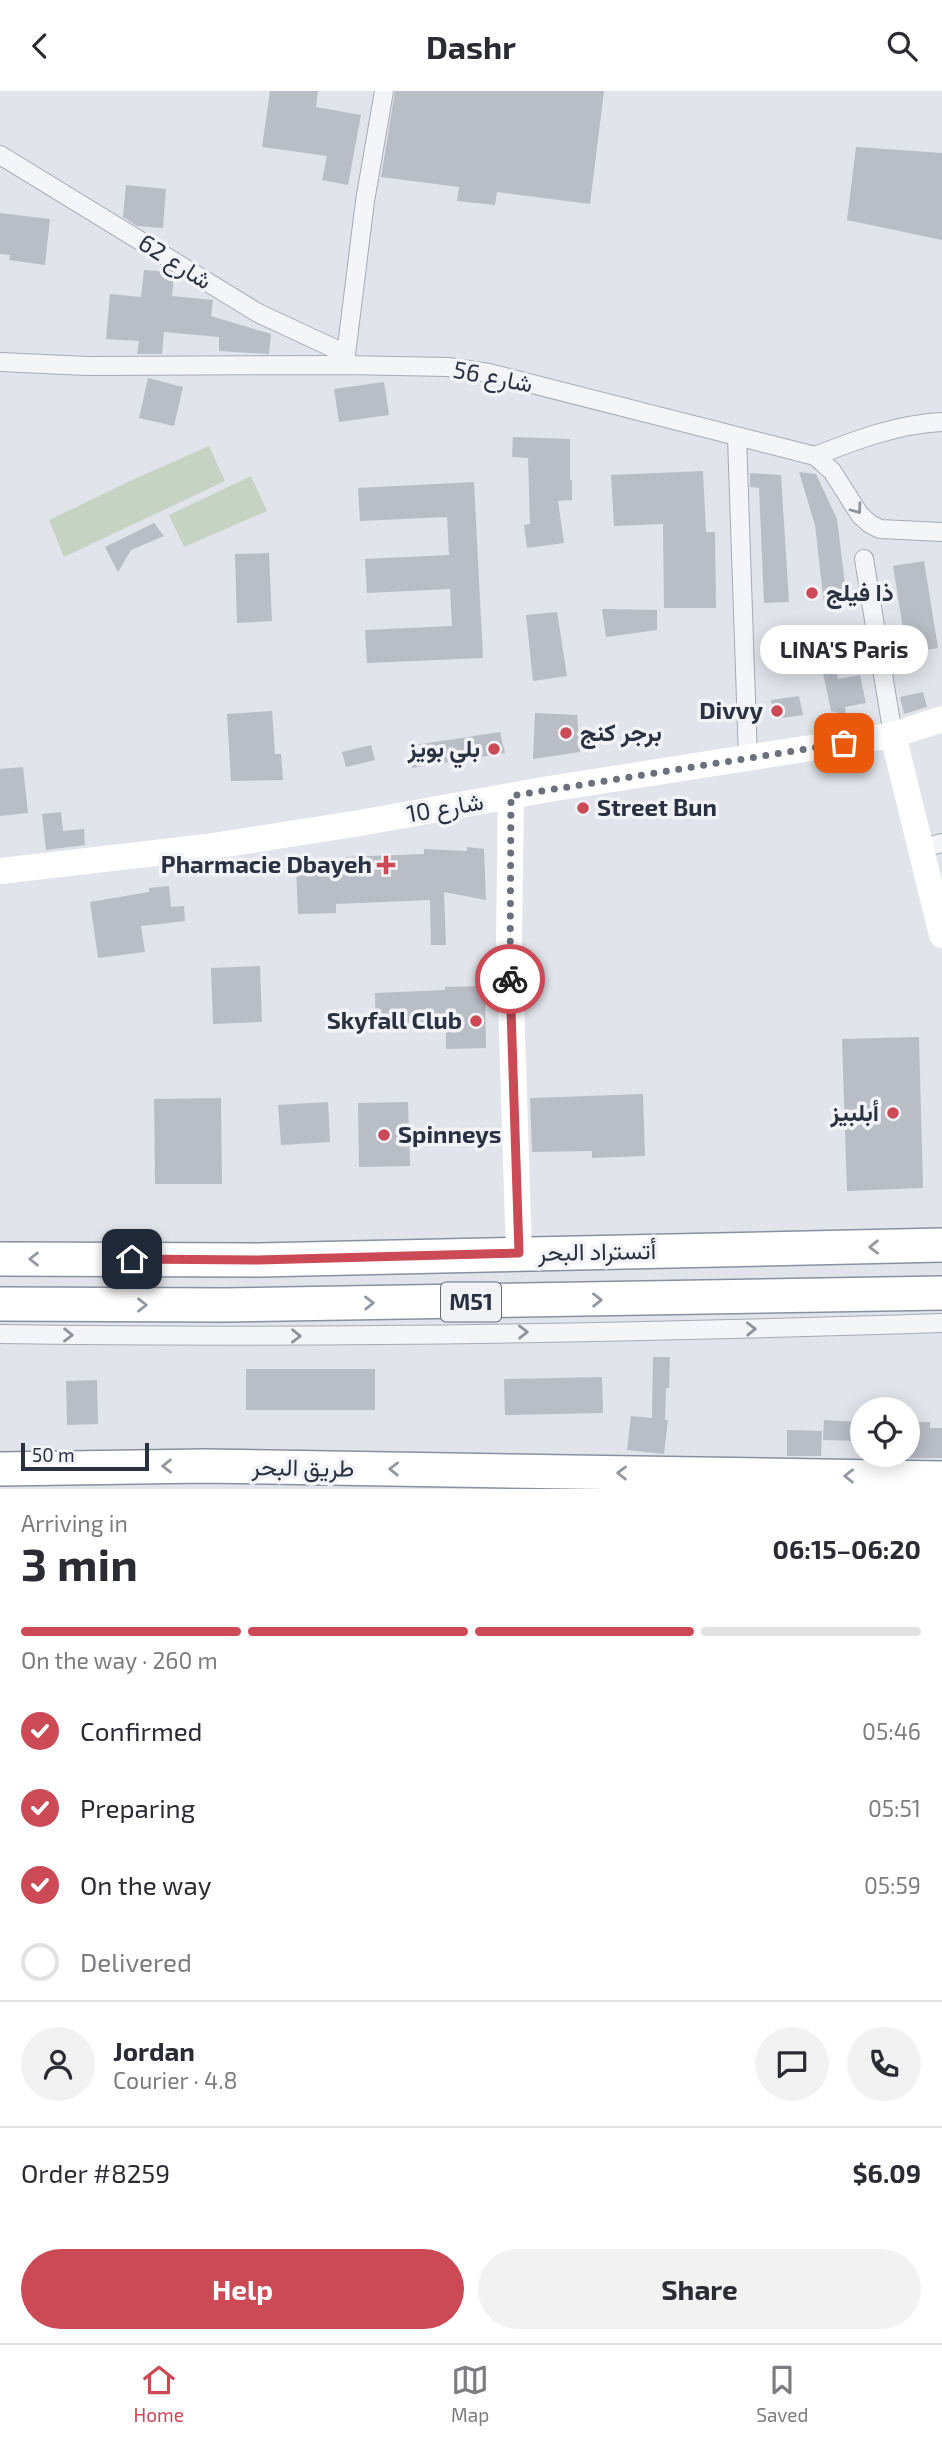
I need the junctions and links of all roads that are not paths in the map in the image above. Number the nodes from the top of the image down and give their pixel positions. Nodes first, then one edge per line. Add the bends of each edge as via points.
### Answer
1 (384, 91) edge
2 (0, 155) edge
3 (345, 359) junction
4 (0, 362) edge
5 (942, 422) edge
6 (737, 437) junction
7 (816, 456) junction
8 (942, 532) edge
9 (864, 559) dead end
10 (942, 719) edge
11 (893, 735) junction
12 (748, 758) junction
13 (511, 796) junction
14 (932, 846) edge
15 (0, 870) edge
16 (942, 935) edge
17 (942, 1245) edge
18 (519, 1253) junction
19 (0, 1259) edge
20 (942, 1293) edge
21 (0, 1304) edge
22 (942, 1323) edge
23 (0, 1334) edge
24 (0, 1468) edge
25 (942, 1478) edge

1 - 3 street
2 - 3 street, شارع 62 via 258,313
3 - 4 street, شارع 56 via 87,366
3 - 6 street, شارع 56 via 489,373
5 - 7 street via 904,426
6 - 7 street, شارع 56
6 - 12 street
7 -> 8 street via 870,524 880,529
9 - 11 street
10 - 11 street, شارع 10
11 - 12 street, شارع 10
11 - 14 street
12 - 13 street, شارع 10
13 - 15 street, شارع 10 via 206,847
13 - 18 street via 509,941
14 - 16 street
17 -> 18 highway, أتستراد البحر / M51
18 -> 19 highway, أتستراد البحر / M51 via 258,1260
21 -> 20 highway, أتستراد البحر / M51 via 224,1305
23 -> 22 street via 322,1336
25 -> 24 highway, طريق البحر via 204,1466

